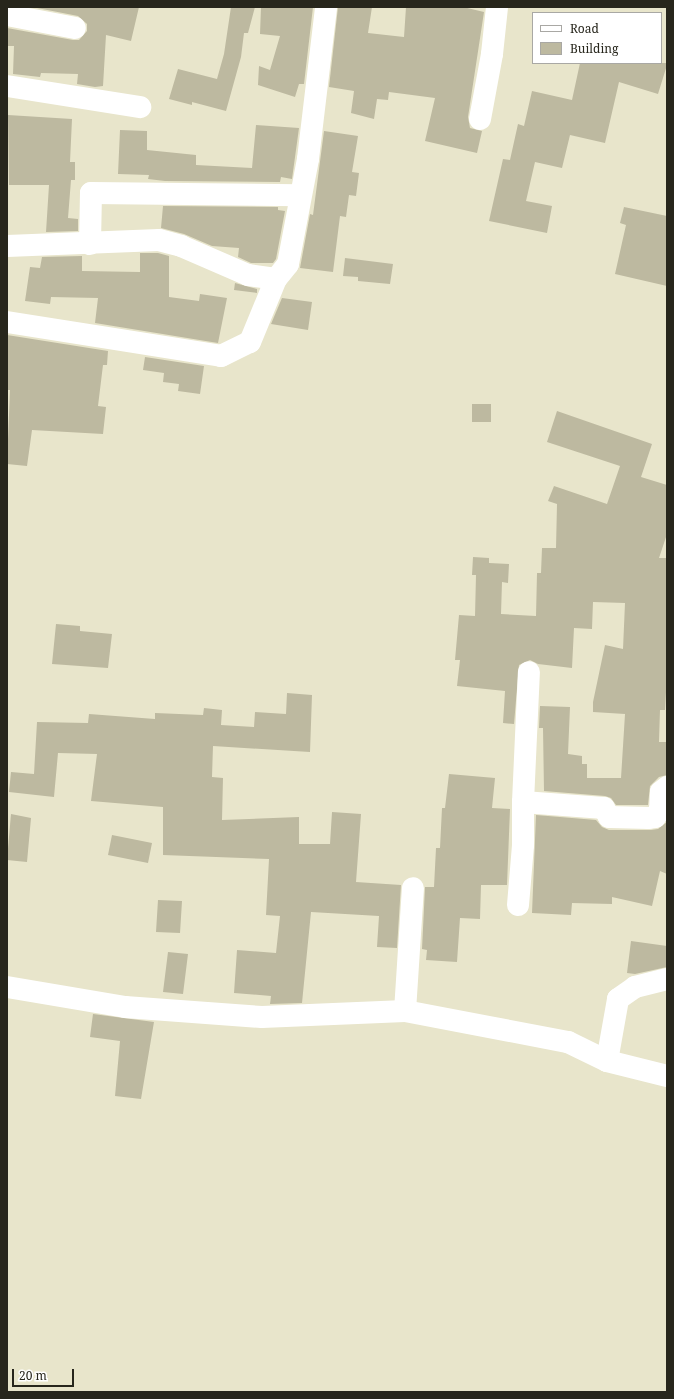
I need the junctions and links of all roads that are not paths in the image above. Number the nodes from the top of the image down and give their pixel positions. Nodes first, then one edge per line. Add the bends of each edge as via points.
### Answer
1 (326, 7) edge
2 (497, 7) edge
3 (7, 15) edge
4 (75, 28) dead end
5 (7, 86) edge
6 (140, 107) dead end
7 (480, 119) dead end
8 (299, 195) junction
9 (90, 244) junction
10 (7, 246) edge
11 (276, 279) junction
12 (7, 322) edge
13 (529, 672) dead end
14 (667, 787) edge
15 (523, 802) junction
16 (413, 888) dead end
17 (518, 905) dead end
18 (667, 979) edge
19 (7, 987) edge
20 (405, 1011) junction
21 (607, 1061) junction
22 (667, 1076) edge

1 - 8 street via 308,159
2 - 7 street via 492,54
3 - 4 street
5 - 6 street
8 - 9 street via 91,193
8 - 11 street via 288,264
9 - 10 street
9 - 11 street via 165,241 248,275
11 - 12 street via 250,342 221,356
13 - 15 street
14 - 15 street via 661,792 660,810 655,817 649,818 609,817 604,808
15 - 17 street via 523,846
16 - 20 street
18 - 21 street via 635,987 618,999
19 - 20 street via 125,1007 262,1017
20 - 21 street via 568,1042
21 - 22 street

